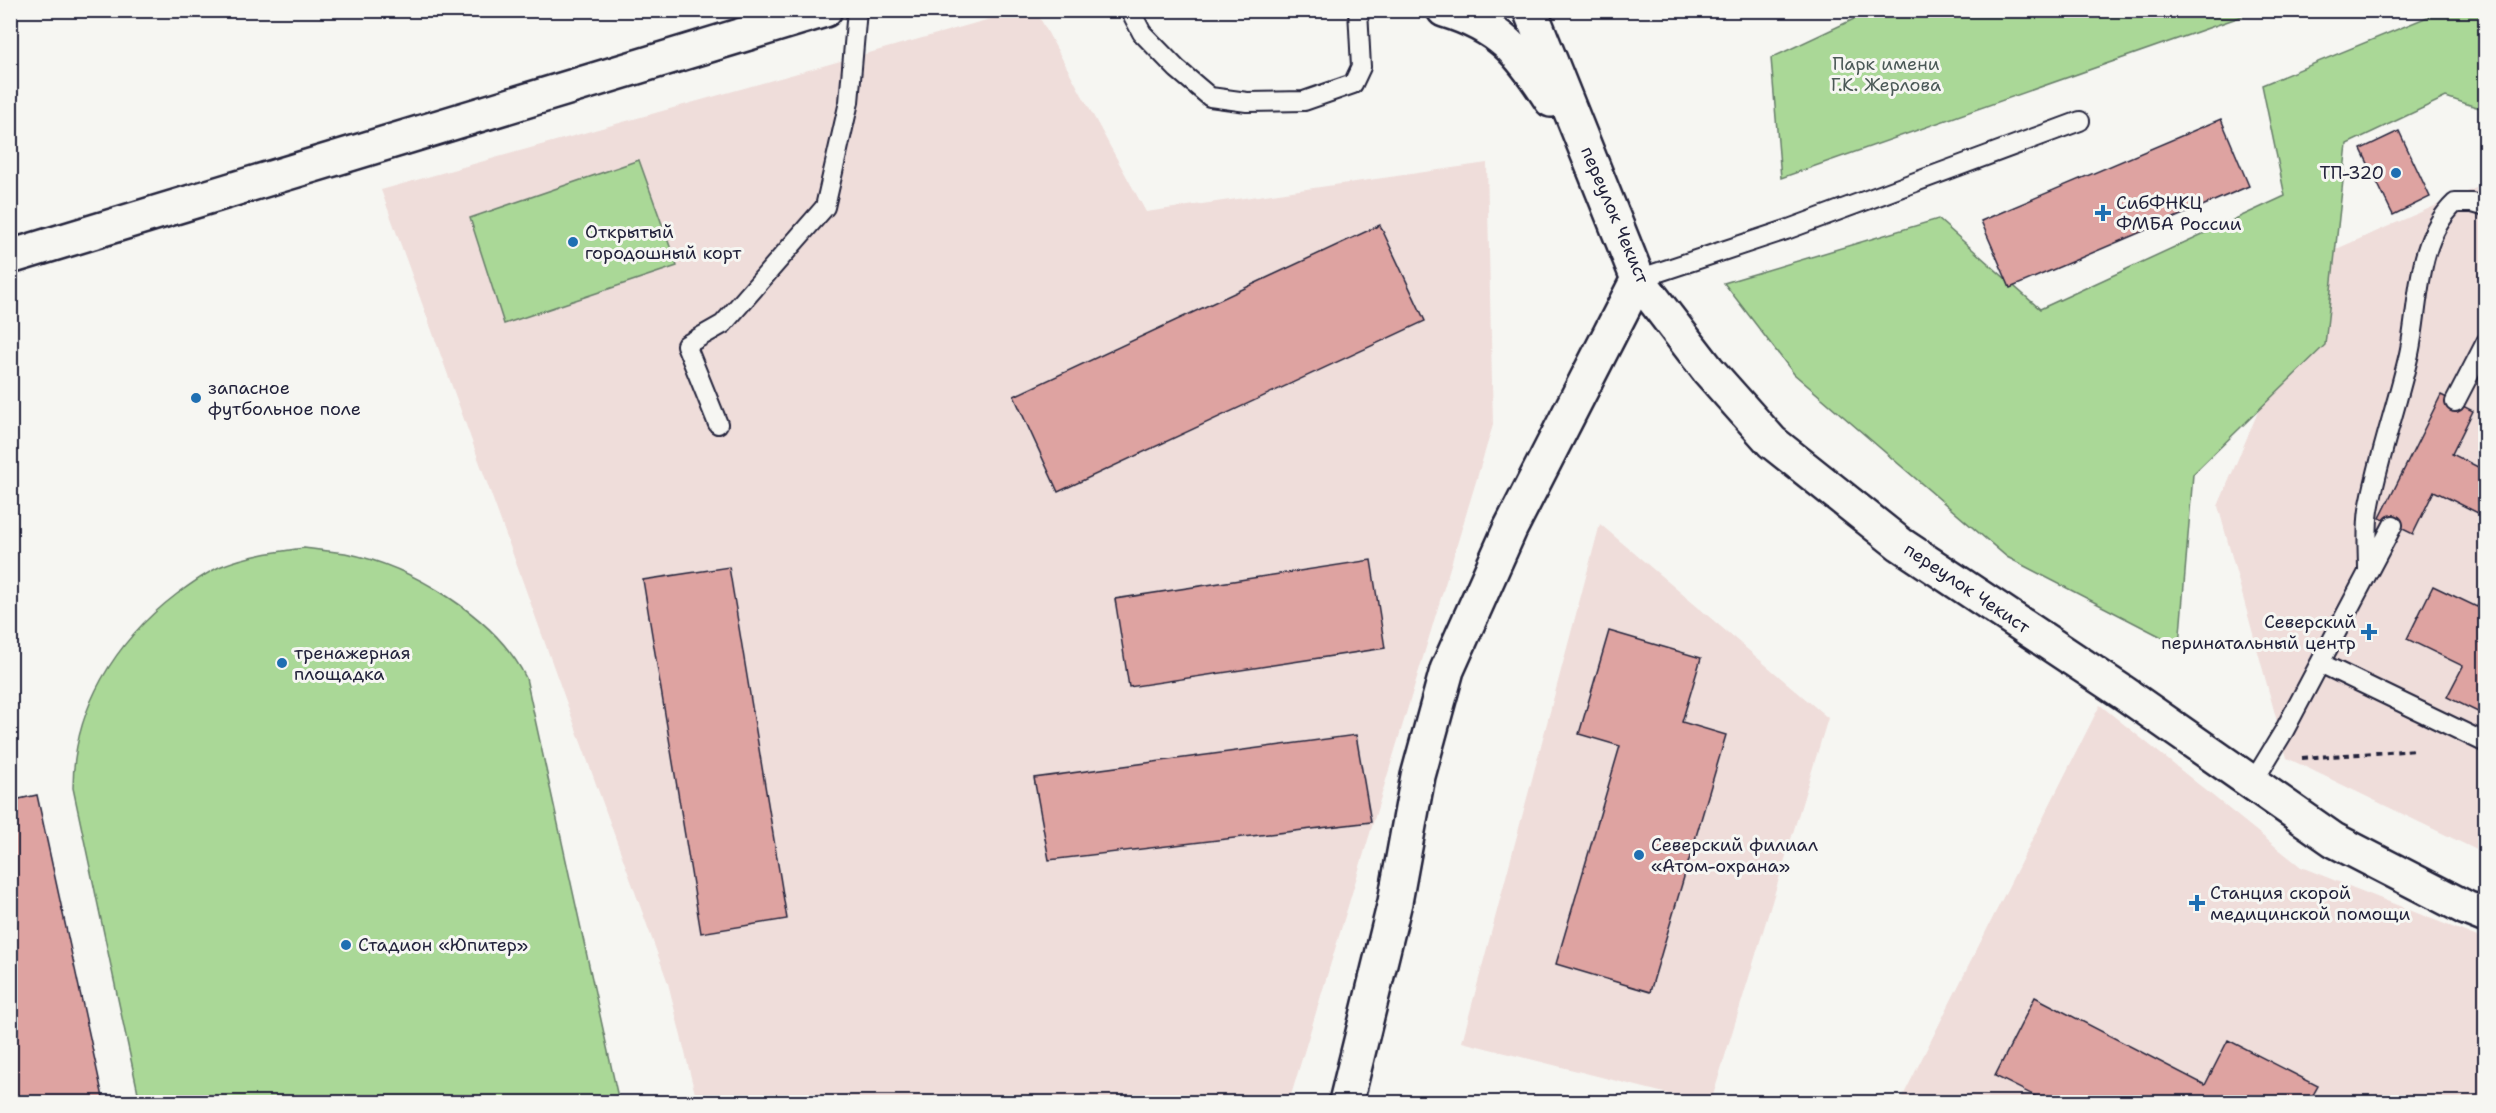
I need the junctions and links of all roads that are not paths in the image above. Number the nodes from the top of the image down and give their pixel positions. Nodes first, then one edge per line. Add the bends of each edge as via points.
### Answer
1 (825, 10) edge
2 (857, 10) edge
3 (1130, 10) edge
4 (1358, 10) edge
5 (1444, 10) edge
6 (1530, 10) edge
7 (2080, 121) dead end
8 (1578, 130) junction
9 (2486, 207) edge
10 (10, 257) edge
11 (1638, 279) junction
12 (2486, 342) edge
13 (2455, 402) dead end
14 (718, 424) dead end
15 (2393, 525) dead end
16 (2368, 570) junction
17 (2320, 663) junction
18 (2486, 743) edge
19 (2253, 782) junction
20 (2486, 916) edge
21 (1346, 1102) edge

1 - 10 street
2 - 14 lane via 849,102 825,207 723,324 686,345
3 - 4 lane via 1143,33 1210,97 1246,102 1304,101 1353,84 1361,67
5 - 8 street, переулок Чекист via 1476,21 1509,44
6 - 8 street, переулок Чекист
7 - 11 lane via 1797,226
8 - 11 street, переулок Чекист
9 - 16 lane via 2455,203 2433,234 2421,275 2409,352 2369,512
11 - 19 street, переулок Чекист via 1708,370 1772,442 1819,482 1900,544
11 - 21 street via 1510,529 1447,670 1418,776 1395,902
12 - 13 lane
15 - 16 lane
16 - 17 lane
17 - 18 lane
17 - 19 lane
19 - 20 street, переулок Чекист via 2334,840

